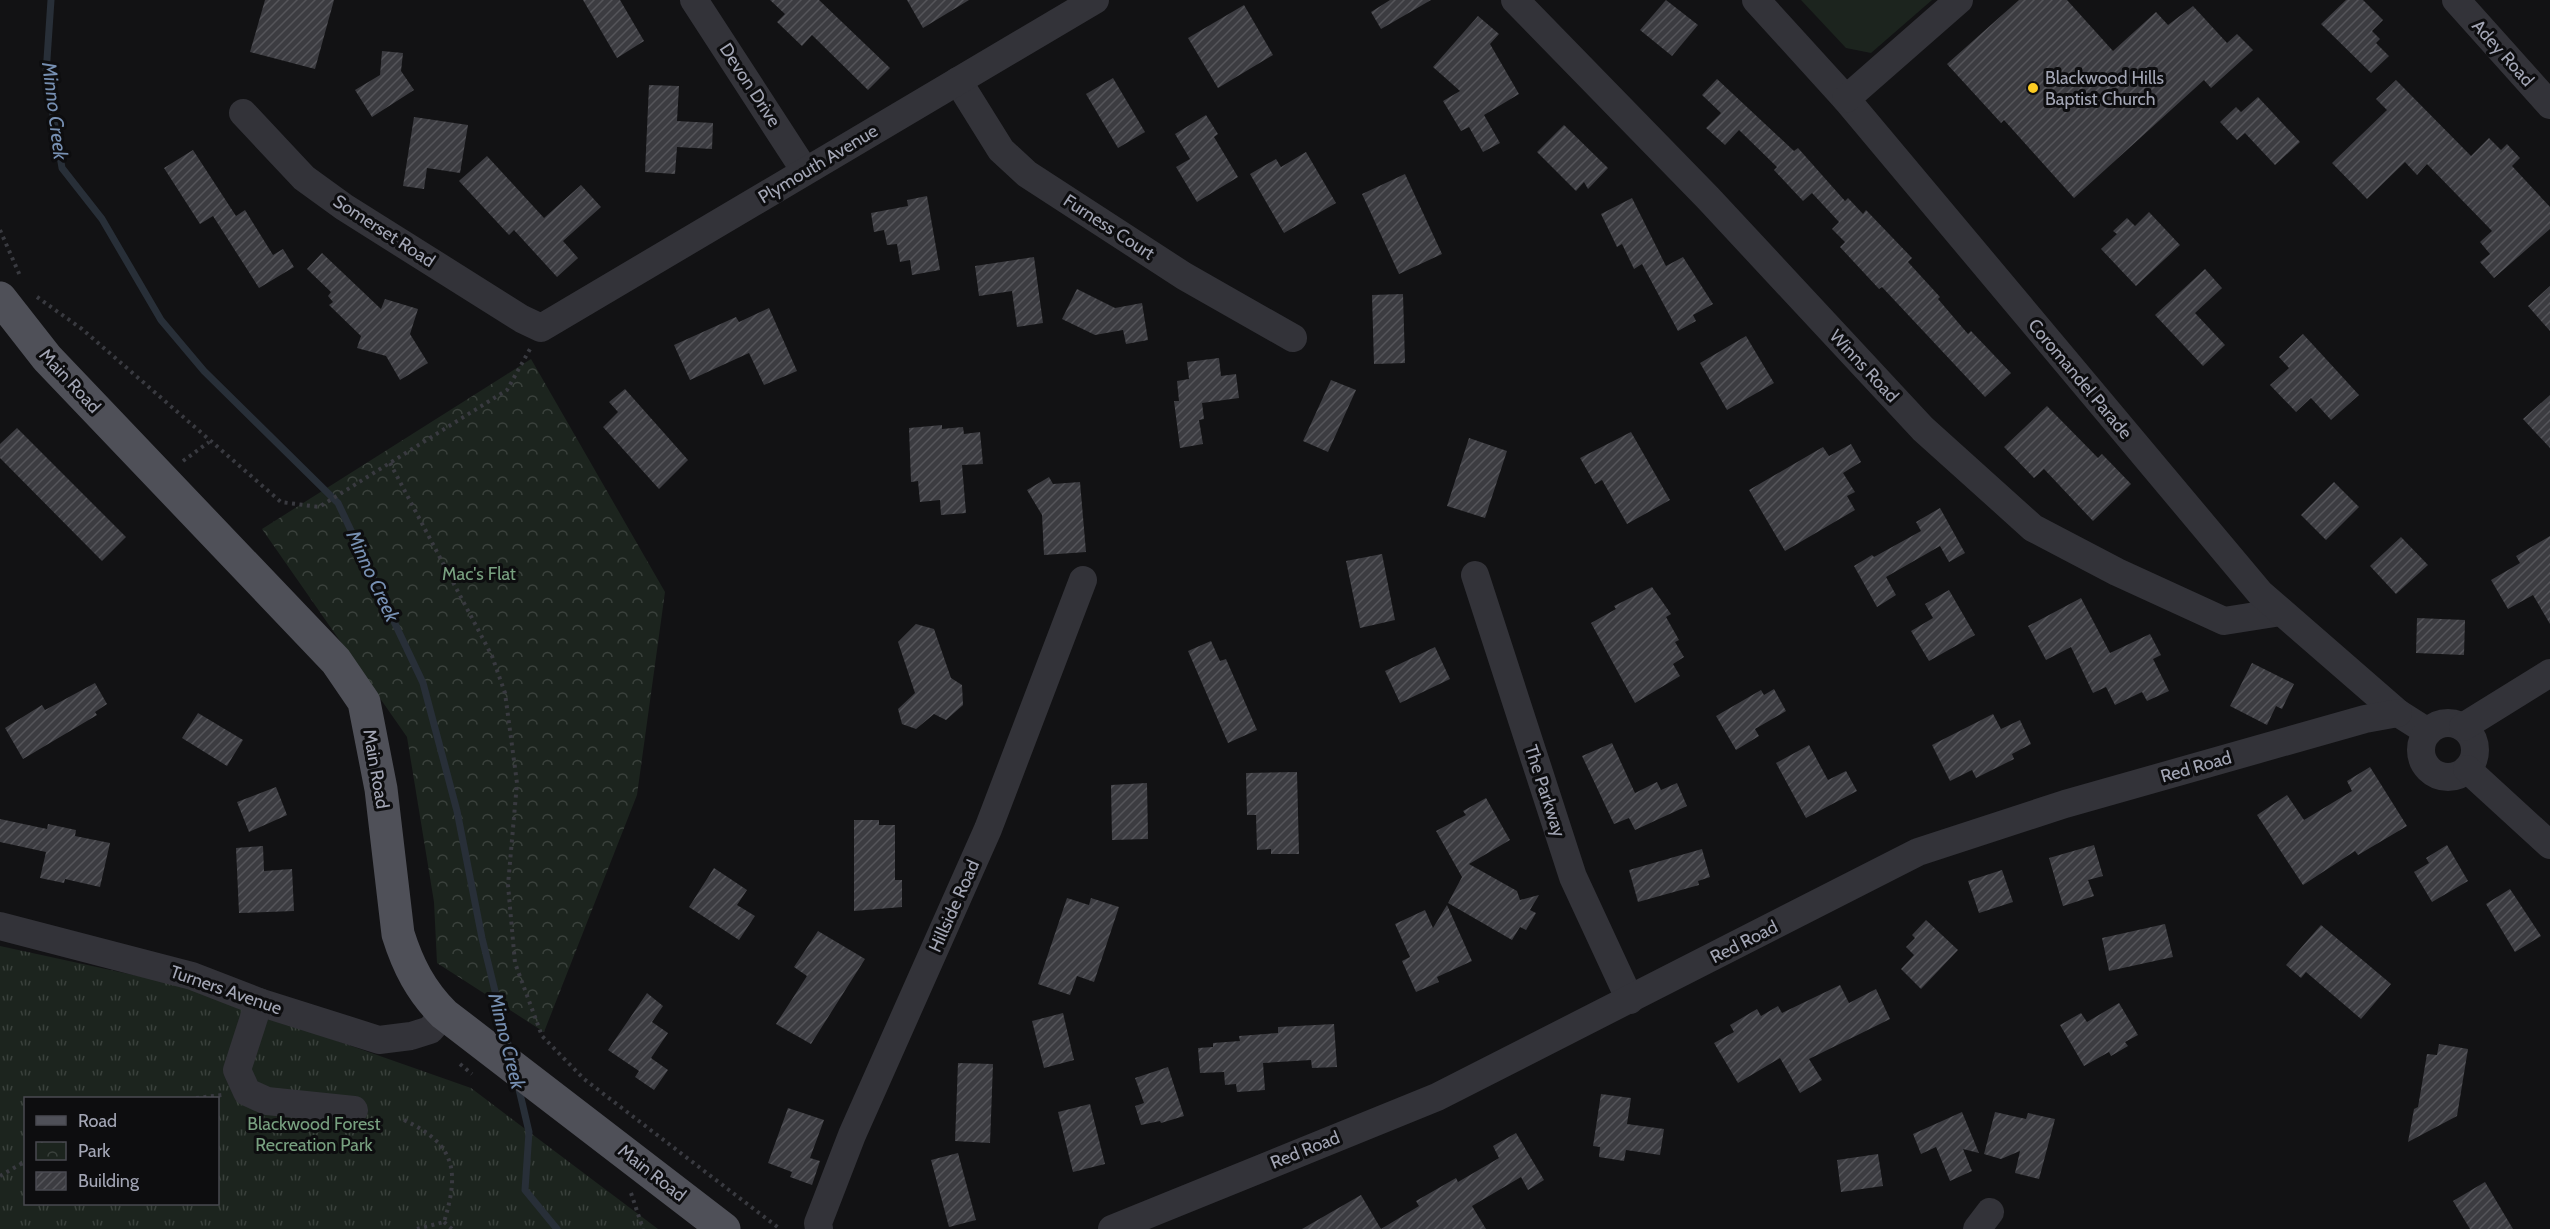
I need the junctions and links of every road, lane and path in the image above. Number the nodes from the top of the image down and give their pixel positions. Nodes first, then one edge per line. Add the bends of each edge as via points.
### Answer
1 (694, 0) edge
2 (1095, 0) edge
3 (1515, 0) edge
4 (1756, 0) edge
5 (1959, 0) edge
6 (2456, 0) edge
7 (958, 81) junction
8 (1846, 99) junction
9 (2550, 105) edge
10 (243, 113) dead end
11 (805, 171) junction
12 (0, 230) edge
13 (11, 289) edge
14 (35, 296) dead end
15 (542, 328) junction
16 (1293, 338) dead end
17 (390, 463) junction
18 (1475, 576) dead end
19 (1083, 580) dead end
20 (2260, 593) junction
21 (2281, 612) junction
22 (2246, 619) junction
23 (2550, 673) edge
24 (2397, 713) junction
25 (2463, 727) junction
26 (2428, 732) junction
27 (2467, 769) junction
28 (2550, 844) edge
29 (0, 926) edge
30 (1630, 1000) junction
31 (259, 1002) junction
32 (437, 1022) junction
33 (488, 1066) junction
34 (354, 1110) dead end
35 (404, 1120) dead end
36 (24, 1162) edge
37 (0, 1176) edge
38 (444, 1222) junction
39 (417, 1229) edge
40 (444, 1229) edge
41 (452, 1229) edge
42 (724, 1229) edge
43 (780, 1229) edge
44 (819, 1229) edge
45 (1112, 1229) edge

1 - 11 street, Devon Drive
2 - 7 street, Plymouth Avenue
3 - 22 street, Winns Road via 1700,190 1923,429 2032,528 2224,621
4 - 8 street, Coromandel Parade
5 - 8 street
6 - 9 street, Adey Road
7 - 11 street, Plymouth Avenue
7 - 16 street, Furness Court via 1001,150 1027,174 1184,276
8 - 20 street, Coromandel Parade
10 - 15 street, Somerset Road via 304,177 344,207
11 - 15 street, Plymouth Avenue
12 - 13 path
13 - 32 main road, Main Road via 47,358 336,661 364,702 381,789 398,934 404,956
14 - 17 path via 82,329 281,502 319,507
15 - 17 path via 507,390
17 - 43 path via 492,656 505,693 517,783 508,885 515,963 542,1036 584,1079
18 - 30 street, The Parkway via 1574,877
19 - 44 street, Hillside Road via 988,830 852,1135
20 - 21 street, Coromandel Parade
20 - 22 street
21 - 22 street, Winns Road
21 - 24 street, Coromandel Parade
23 - 25 street
24 - 26 street, Coromandel Parade
24 - 30 street, Red Road via 2065,804 1918,852
25 - 26 street via 2445,723
25 - 27 street via 2475,747
26 - 27 street via 2421,749 2426,766 2433,773 2451,777
27 - 28 street
29 - 31 street, Turners Avenue via 192,976
30 - 45 street, Red Road via 1437,1097
31 - 32 street, Turners Avenue via 379,1040 411,1036
31 - 34 street via 237,1070 247,1092 267,1101
32 - 33 main road, Main Road
32 - 33 path via 464,1069
33 - 42 main road, Main Road via 530,1080
35 - 38 path via 428,1131 452,1161 453,1195
36 - 37 path
38 - 39 path
38 - 40 path
38 - 41 path

